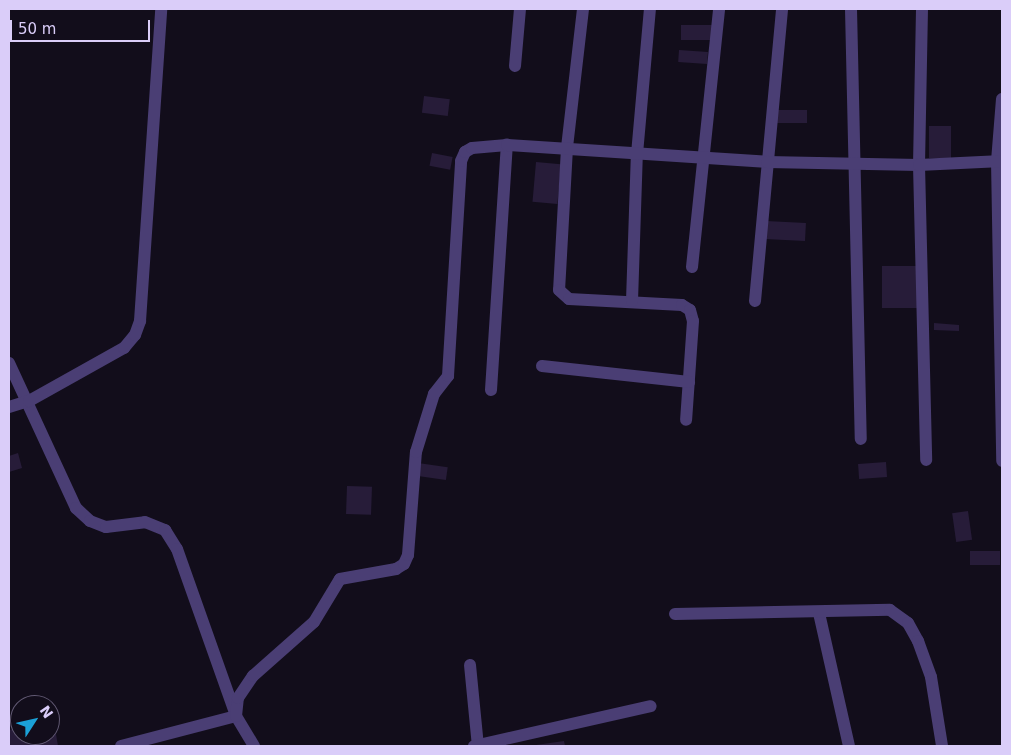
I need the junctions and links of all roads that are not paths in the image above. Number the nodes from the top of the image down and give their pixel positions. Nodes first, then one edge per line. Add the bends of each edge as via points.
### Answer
1 (161, 9) edge
2 (520, 9) edge
3 (583, 9) edge
4 (650, 9) edge
5 (719, 9) edge
6 (782, 9) edge
7 (852, 9) edge
8 (922, 9) edge
9 (515, 66) dead end
10 (1002, 99) edge
11 (507, 145) junction
12 (567, 148) junction
13 (637, 154) junction
14 (703, 160) junction
15 (855, 161) junction
16 (999, 161) edge
17 (767, 162) junction
18 (919, 165) junction
19 (692, 267) dead end
20 (632, 301) junction
21 (755, 301) dead end
22 (9, 363) edge
23 (542, 366) dead end
24 (689, 382) junction
25 (491, 390) dead end
26 (29, 401) junction
27 (9, 407) edge
28 (686, 420) dead end
29 (861, 439) dead end
30 (926, 460) dead end
31 (1002, 461) edge
32 (819, 613) junction
33 (675, 614) dead end
34 (470, 665) dead end
35 (651, 706) dead end
36 (236, 716) junction
37 (121, 746) edge
38 (254, 746) edge
39 (476, 746) edge
40 (850, 746) edge
41 (942, 746) edge

1 - 26 street via 140,321 135,335 124,348
2 - 9 street
3 - 12 street
4 - 13 street
5 - 14 street
6 - 17 street
7 - 15 street
8 - 18 street
10 - 16 street
11 - 12 street
11 - 25 street
11 - 36 street via 472,148 461,161 448,376 434,394 416,452 406,560 396,569 340,579 314,622 253,676 238,698
12 - 13 street
12 - 20 street via 559,290 569,299
13 - 14 street
13 - 20 street
14 - 17 street
14 - 19 street
15 - 17 street
15 - 18 street
15 - 29 street
16 - 18 street
16 - 31 street
17 - 21 street
18 - 30 street
20 - 24 street via 682,305 690,310 693,321
22 - 26 street
23 - 24 street
24 - 28 street
26 - 27 street
26 - 36 street via 76,508 90,521 106,527 145,522 165,530 177,549
32 - 33 street
32 - 40 street
32 - 41 street via 890,610 908,623 930,677
34 - 39 street
35 - 39 street
36 - 37 street
36 - 38 street

